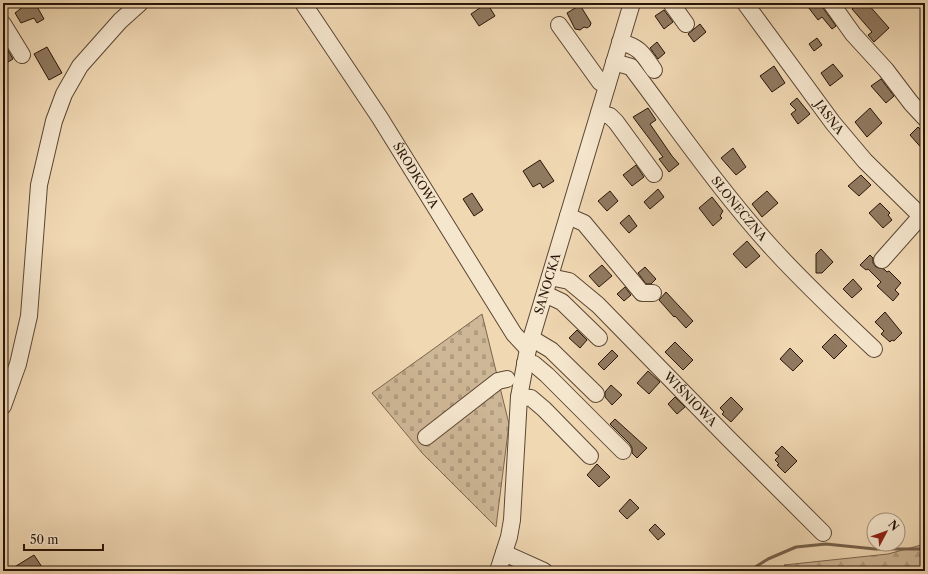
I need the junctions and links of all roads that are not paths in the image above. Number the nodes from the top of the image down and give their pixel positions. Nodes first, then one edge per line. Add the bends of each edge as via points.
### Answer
1 (140, 3) edge
2 (303, 3) edge
3 (632, 3) edge
4 (671, 3) edge
5 (746, 3) edge
6 (831, 3) edge
7 (3, 24) edge
8 (686, 24) dead end
9 (559, 25) dead end
10 (620, 42) junction
11 (22, 55) dead end
12 (614, 62) junction
13 (654, 70) dead end
14 (607, 86) junction
15 (599, 113) junction
16 (925, 118) edge
17 (654, 174) dead end
18 (923, 218) edge
19 (567, 219) junction
20 (882, 260) dead end
21 (550, 277) junction
22 (619, 277) dead end
23 (653, 293) dead end
24 (544, 294) junction
25 (599, 338) dead end
26 (874, 349) dead end
27 (528, 350) junction
28 (507, 379) dead end
29 (596, 394) dead end
30 (519, 397) junction
31 (3, 406) edge
32 (426, 437) dead end
33 (623, 452) dead end
34 (590, 456) dead end
35 (823, 533) dead end
36 (504, 553) junction
37 (498, 571) edge
38 (544, 571) edge

1 - 31 street via 80,66 64,94 54,121 39,185 29,316 18,364
2 - 27 street, ŚRODKOWA via 380,118 514,334
3 - 10 street, SANOCKA
4 - 8 street
5 - 18 street, JASNA via 833,123 865,161
6 - 16 street via 853,34
7 - 11 street
9 - 14 street via 600,82
10 - 12 street, SANOCKA
10 - 13 street via 639,50
12 - 14 street, SANOCKA
12 - 26 street, SŁONECZNA via 631,67 706,168 773,249
14 - 15 street, SANOCKA
15 - 17 street via 610,116 616,122
15 - 19 street, SANOCKA
18 - 20 street
19 - 21 street, SANOCKA
19 - 22 street via 582,229
19 - 23 street via 584,222 642,293
21 - 24 street, SANOCKA
21 - 35 street, WIŚNIOWA via 569,281 598,306
24 - 25 street via 562,302
24 - 27 street, SANOCKA
27 - 29 street via 551,350
27 - 30 street, SANOCKA
27 - 33 street via 534,364
28 - 32 street via 498,381
30 - 34 street via 531,398
30 - 36 street, SANOCKA via 513,512
36 - 37 street, SANOCKA
36 - 38 street

